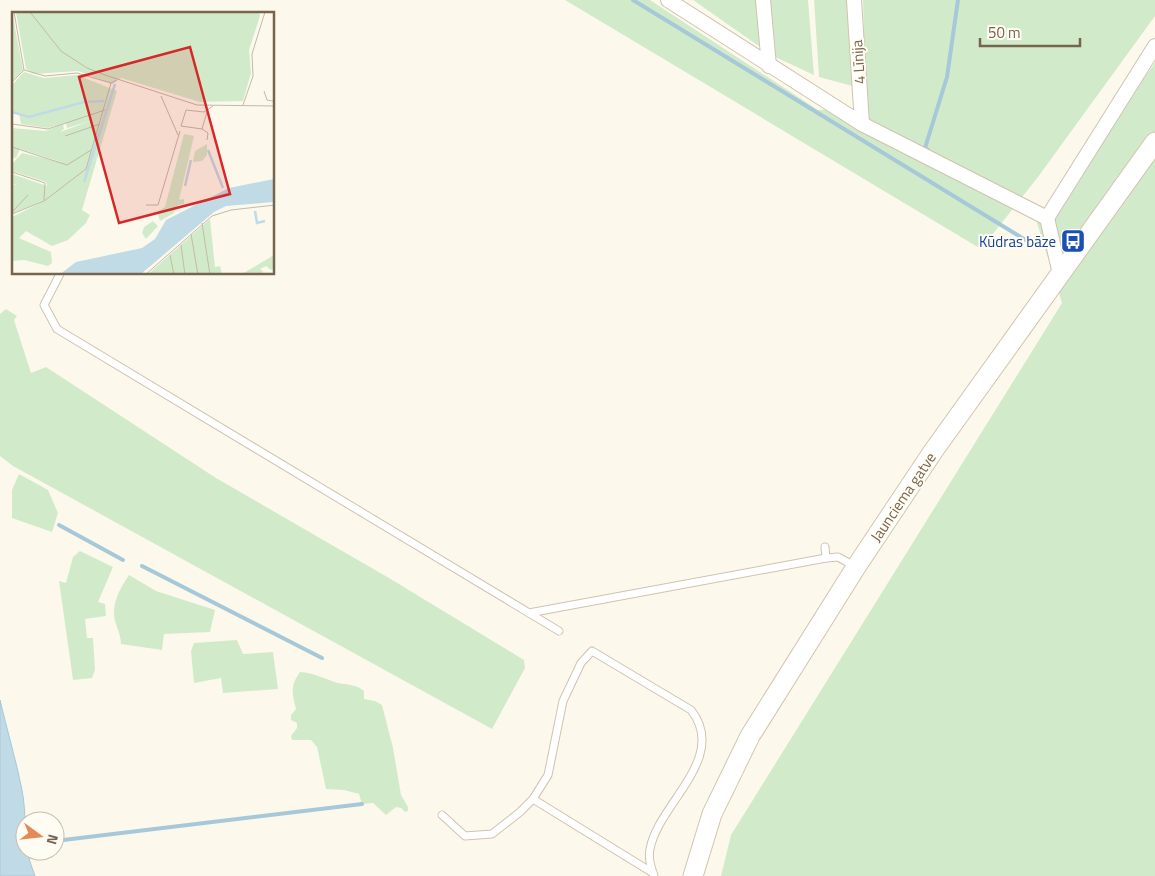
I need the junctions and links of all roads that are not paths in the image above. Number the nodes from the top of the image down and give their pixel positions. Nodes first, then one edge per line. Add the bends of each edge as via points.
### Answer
1 (668, 0) edge
2 (763, 0) edge
3 (854, 0) edge
4 (1155, 46) edge
5 (769, 66) junction
6 (862, 124) junction
7 (1155, 142) edge
8 (1047, 218) junction
9 (1060, 274) junction
10 (59, 275) edge
11 (825, 547) dead end
12 (826, 558) junction
13 (856, 567) junction
14 (529, 613) junction
15 (559, 631) dead end
16 (533, 799) junction
17 (442, 815) dead end
18 (653, 874) edge
19 (692, 876) edge

1 - 5 street
2 - 5 street
3 - 6 street, 4 Līnija
4 - 8 street
5 - 6 street
6 - 8 street
7 - 9 main road, Jaunciema gatve
8 - 9 street
9 - 13 main road, Jaunciema gatve
10 - 14 lane via 44,305 57,329
11 - 12 lane
12 - 13 lane via 838,557
12 - 14 lane
13 - 19 main road, Jaunciema gatve via 750,736 712,814
14 - 15 lane
16 - 17 lane via 492,834 465,836
16 - 18 lane
16 - 18 lane via 548,775 563,701 581,663 592,651 691,710 699,720 702,740 699,757 654,835 650,850

